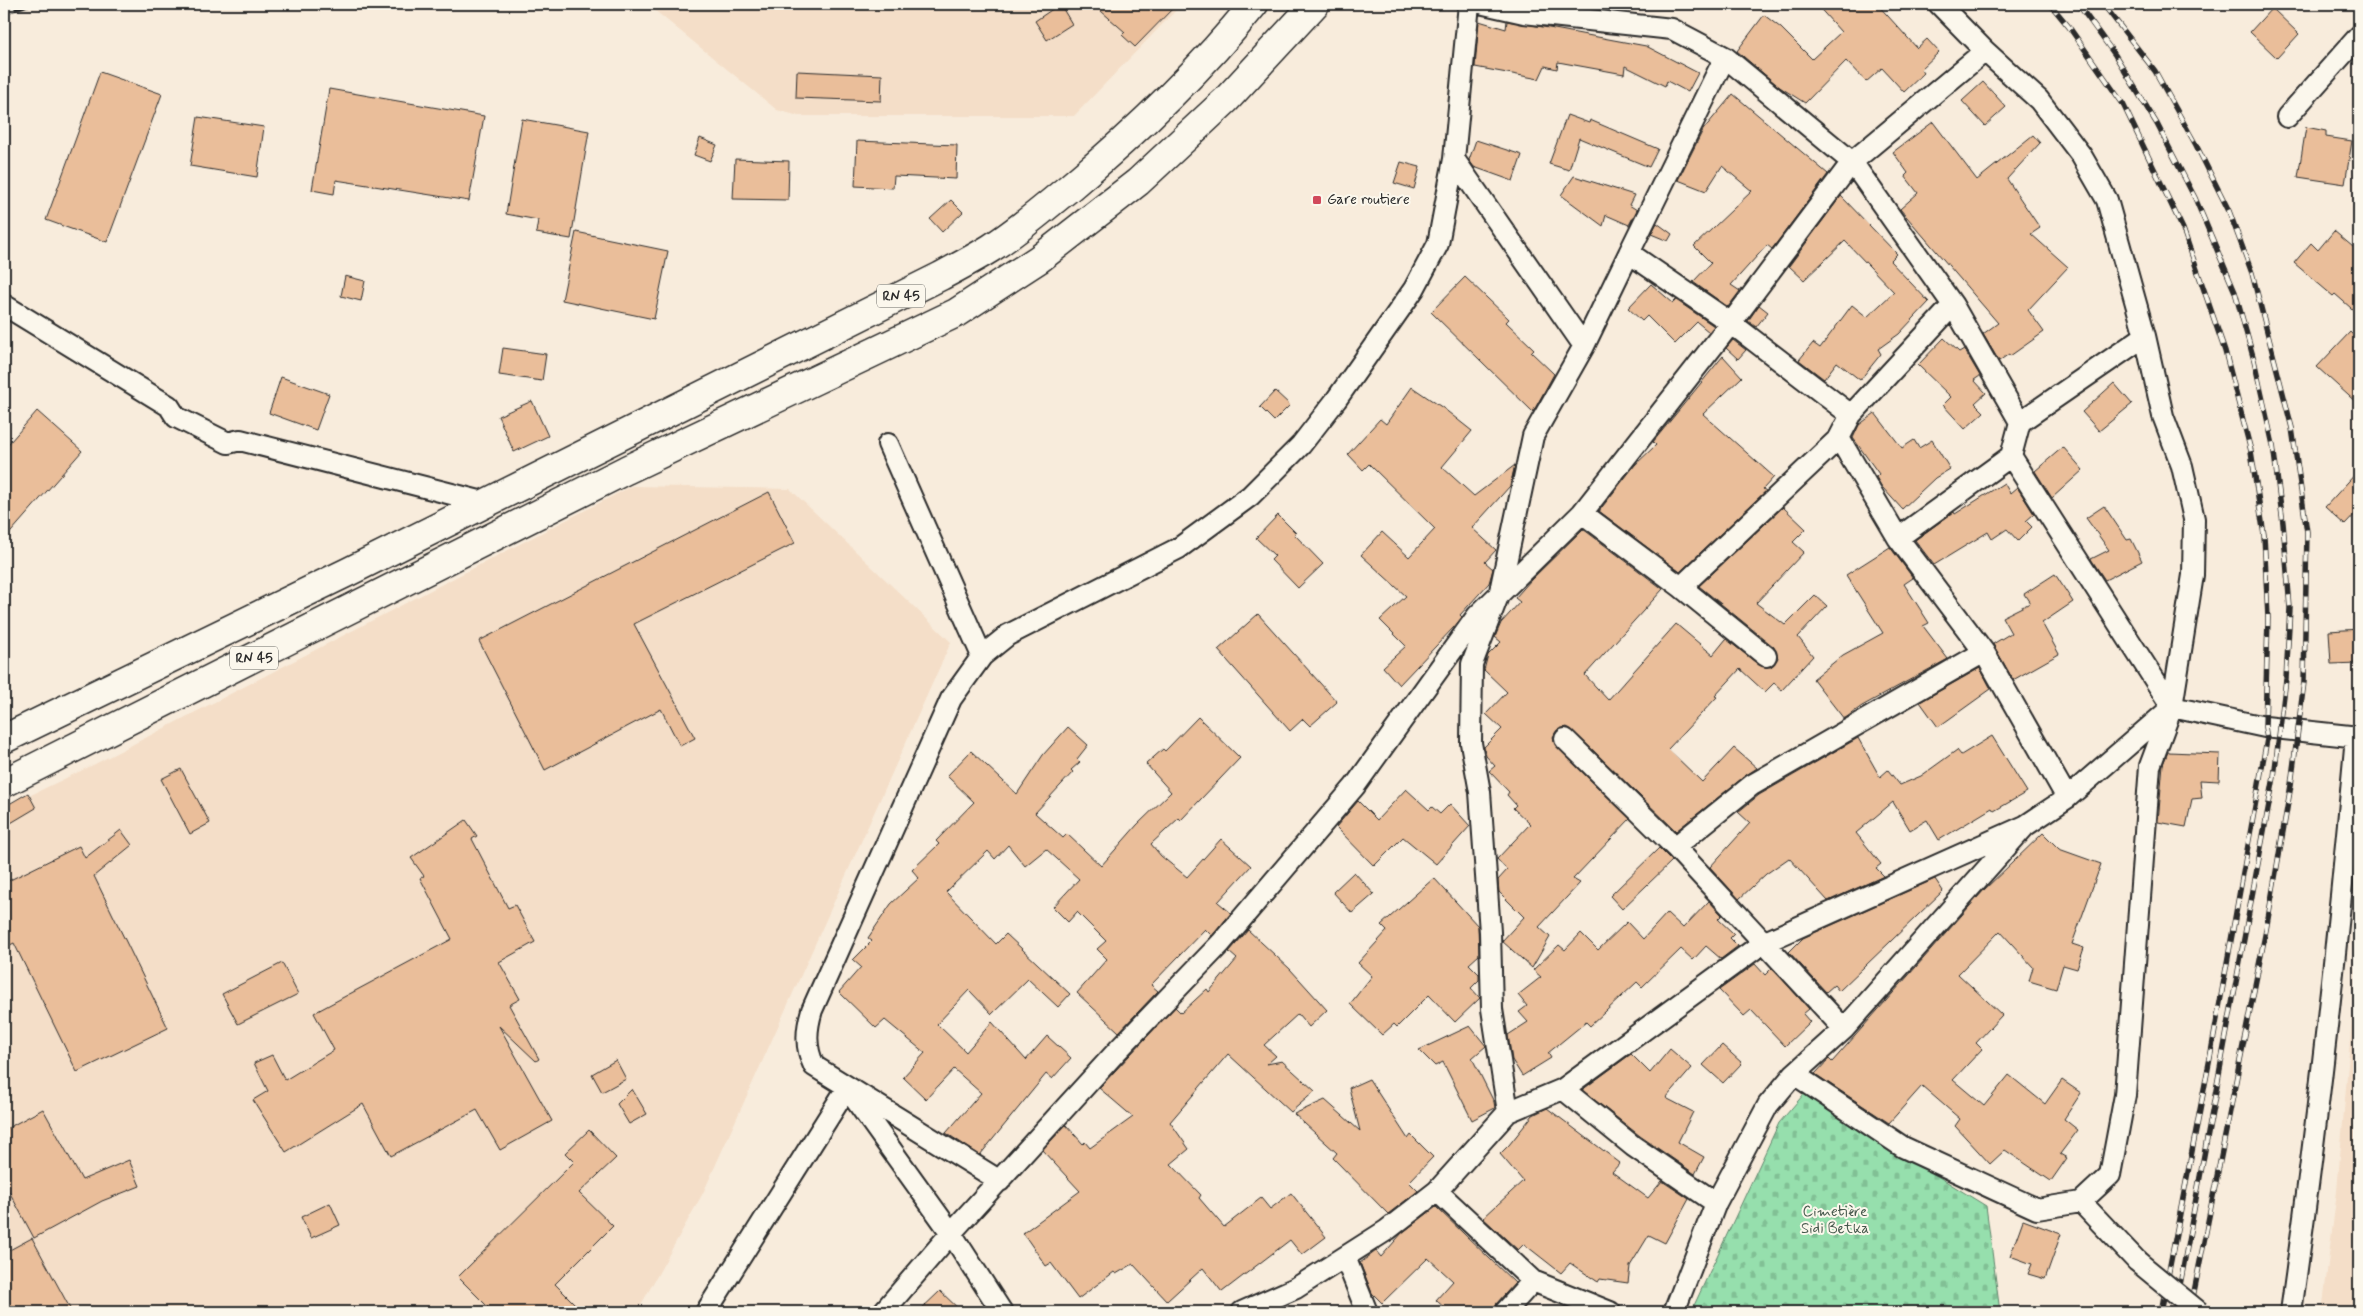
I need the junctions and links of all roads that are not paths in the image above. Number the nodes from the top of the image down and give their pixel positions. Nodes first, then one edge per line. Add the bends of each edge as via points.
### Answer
1 (1254, 4) edge
2 (1315, 4) edge
3 (1469, 4) edge
4 (1484, 4) edge
5 (1939, 4) edge
6 (2359, 36) edge
7 (1985, 51) junction
8 (1725, 57) junction
9 (2287, 117) dead end
10 (1454, 159) junction
11 (1852, 162) junction
12 (1629, 253) junction
13 (4, 305) edge
14 (1953, 305) junction
15 (1731, 323) junction
16 (2145, 336) junction
17 (1584, 346) junction
18 (1851, 415) junction
19 (2020, 422) junction
20 (1839, 438) junction
21 (888, 444) dead end
22 (2011, 456) junction
23 (487, 503) junction
24 (1582, 513) junction
25 (504, 531) junction
26 (1898, 538) junction
27 (1681, 587) junction
28 (1500, 591) junction
29 (1984, 652) junction
30 (982, 656) junction
31 (1766, 656) dead end
32 (2172, 708) junction
33 (48, 717) junction
34 (2351, 736) edge
35 (4, 738) edge
36 (1565, 739) dead end
37 (65, 754) junction
38 (4, 783) edge
39 (2067, 798) junction
40 (2024, 826) junction
41 (1675, 847) junction
42 (1763, 943) junction
43 (1844, 1029) junction
44 (1794, 1074) junction
45 (847, 1088) junction
46 (1563, 1089) junction
47 (1508, 1112) junction
48 (1000, 1182) junction
49 (1437, 1191) junction
50 (2081, 1202) junction
51 (1716, 1203) junction
52 (951, 1233) junction
53 (1345, 1257) junction
54 (1533, 1281) junction
55 (706, 1312) edge
56 (883, 1312) edge
57 (1002, 1312) edge
58 (1242, 1312) edge
59 (1367, 1312) edge
60 (1504, 1312) edge
61 (1610, 1312) edge
62 (1674, 1312) edge
63 (2199, 1312) edge
64 (2291, 1312) edge

1 - 23 main road, RN 45 via 1194,74 1150,116 1064,192 990,248 941,276
2 - 25 main road, RN 45 via 1226,100 1138,182 1084,226 1004,283 956,313
3 - 10 street
4 - 8 street via 1524,13 1672,29
5 - 7 street
6 - 9 street
7 - 11 street
7 - 16 street via 2039,100 2081,155 2107,200
8 - 11 street
8 - 12 street
10 - 17 street
10 - 30 street via 1438,244 1427,268 1301,445 1250,496 1178,548 1008,635
11 - 14 street
11 - 15 street
12 - 15 street
12 - 17 street
13 - 23 street via 169,406 180,405 234,430 240,440
14 - 18 street
14 - 19 street
15 - 18 street
15 - 24 street
16 - 19 street
16 - 32 street via 2163,416 2182,466 2194,519 2193,575
17 - 28 street via 1533,436
18 - 20 street
19 - 22 street
20 - 26 street
20 - 27 street
21 - 30 street
22 - 26 street
22 - 32 street
23 - 25 main road
23 - 33 main road, RN 45
24 - 27 street
24 - 28 street
25 - 37 main road, RN 45
26 - 29 street
27 - 31 street
28 - 47 street via 1472,664 1471,743 1480,792 1492,1009
28 - 48 street via 1477,616 1355,786 1221,943 1118,1050
29 - 39 street
29 - 41 street via 1752,785
30 - 45 street via 951,699 812,1010 808,1054 814,1066
32 - 34 street via 2265,727
32 - 39 street
32 - 50 street via 2150,766 2125,1096 2110,1175
33 - 35 main road, RN 45
33 - 37 main road
34 - 64 street via 2343,890 2316,1132
36 - 41 street
37 - 38 main road, RN 45
39 - 40 street
40 - 42 street
40 - 43 street
41 - 42 street
42 - 43 street
42 - 46 street
43 - 44 street
44 - 50 street via 1903,1148 2037,1209
44 - 51 street via 1768,1105
45 - 48 street
45 - 52 street
45 - 55 street
46 - 47 street
46 - 51 street via 1633,1146
47 - 49 street
48 - 52 street
49 - 53 street via 1387,1230
49 - 54 street
50 - 63 street, bridge via 2137,1261
51 - 62 street
52 - 56 street
52 - 57 street
53 - 58 street via 1296,1288
53 - 59 street
54 - 60 street
54 - 61 street

